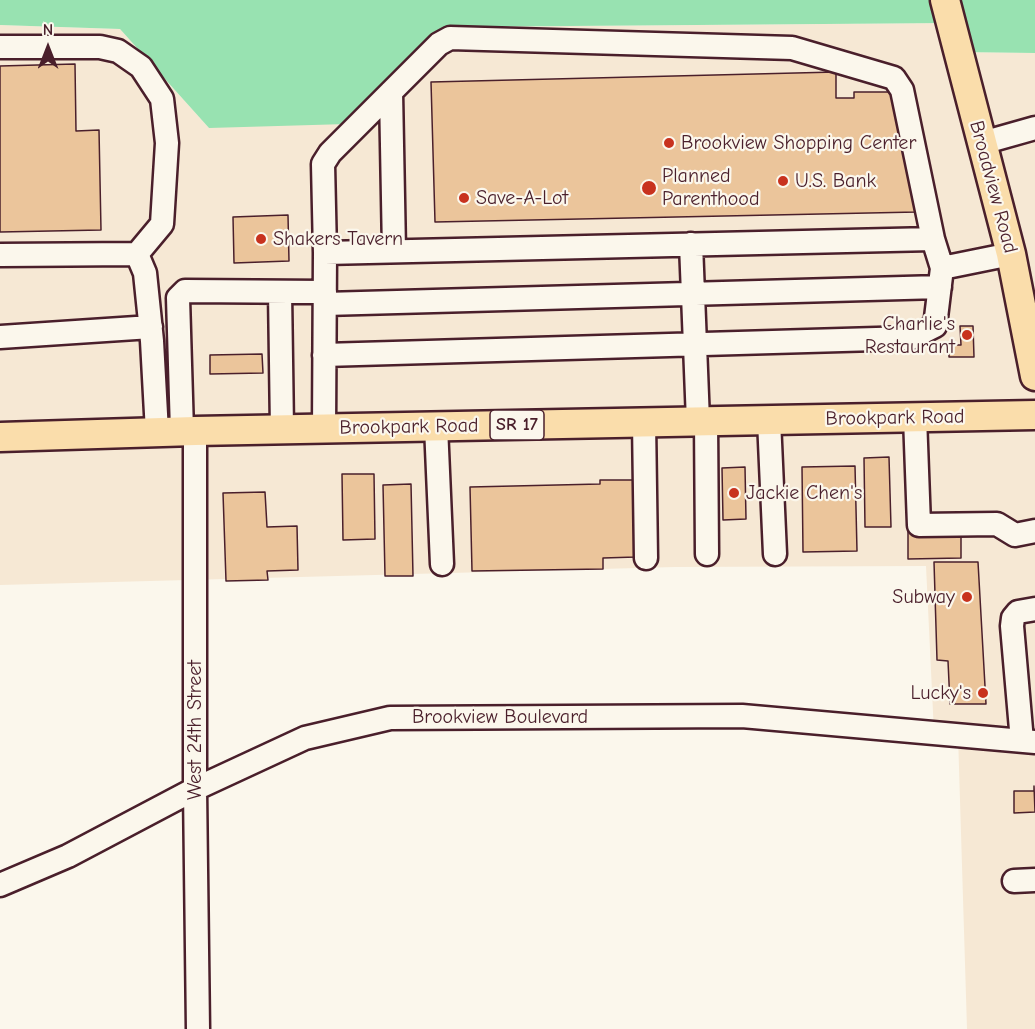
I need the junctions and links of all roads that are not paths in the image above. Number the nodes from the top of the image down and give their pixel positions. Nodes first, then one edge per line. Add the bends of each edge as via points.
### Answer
1 (948, 12) edge
2 (0, 47) edge
3 (391, 92) junction
4 (1035, 128) edge
5 (982, 143) junction
6 (933, 239) junction
7 (691, 244) junction
8 (394, 251) junction
9 (325, 253) junction
10 (137, 254) junction
11 (1011, 254) junction
12 (0, 255) edge
13 (941, 278) junction
14 (280, 292) junction
15 (693, 294) junction
16 (325, 298) junction
17 (151, 334) junction
18 (0, 337) edge
19 (695, 344) junction
20 (324, 355) junction
21 (1035, 376) edge
22 (1035, 416) edge
23 (915, 417) junction
24 (769, 420) junction
25 (702, 421) junction
26 (644, 422) junction
27 (436, 426) junction
28 (282, 429) junction
29 (324, 429) junction
30 (178, 431) junction
31 (0, 437) edge
32 (1035, 531) edge
33 (707, 554) dead end
34 (775, 554) dead end
35 (646, 558) dead end
36 (442, 564) dead end
37 (1035, 609) edge
38 (1028, 741) edge
39 (195, 789) junction
40 (0, 885) edge
41 (198, 1029) edge

1 - 5 main road, Broadview Road
2 - 10 street via 100,47 118,51 141,67 162,99 167,143 162,224
3 - 6 street via 439,44 450,38 792,48 894,78 902,90
3 - 8 street
3 - 9 street via 323,164
4 - 5 street
5 - 11 main road, Broadview Road
6 - 7 street
6 - 13 street
7 - 8 street
7 - 15 street
8 - 9 street
9 - 16 street
10 - 12 street
10 - 17 street via 145,273
11 - 13 street
11 - 21 main road, Broadview Road
13 - 15 street
13 - 19 street via 935,326 911,338
14 - 16 street
14 - 28 street
14 - 30 street via 185,291 178,298
15 - 16 street
15 - 19 street
16 - 20 street
17 - 18 street
17 - 30 street
19 - 20 street
19 - 25 street
20 - 29 street
22 - 23 main road, Brookpark Road / SR 17
23 - 24 main road, Brookpark Road / SR 17
23 - 32 street via 920,525 997,524 1015,535
24 - 25 main road, Brookpark Road / SR 17
24 - 34 street
25 - 26 main road, Brookpark Road / SR 17
25 - 33 street
26 - 27 main road, Brookpark Road / SR 17
26 - 35 street
27 - 29 main road, Brookpark Road / SR 17
27 - 36 street
28 - 29 main road, Brookpark Road / SR 17
28 - 30 main road, Brookpark Road / SR 17
30 - 31 main road, Brookpark Road / SR 17
30 - 39 street, West 24th Street
37 - 38 street via 1018,612 1012,626
38 - 39 street, Brookview Boulevard via 742,716 390,718 305,738
39 - 40 street, Brookview Boulevard via 68,856
39 - 41 street, West 24th Street

